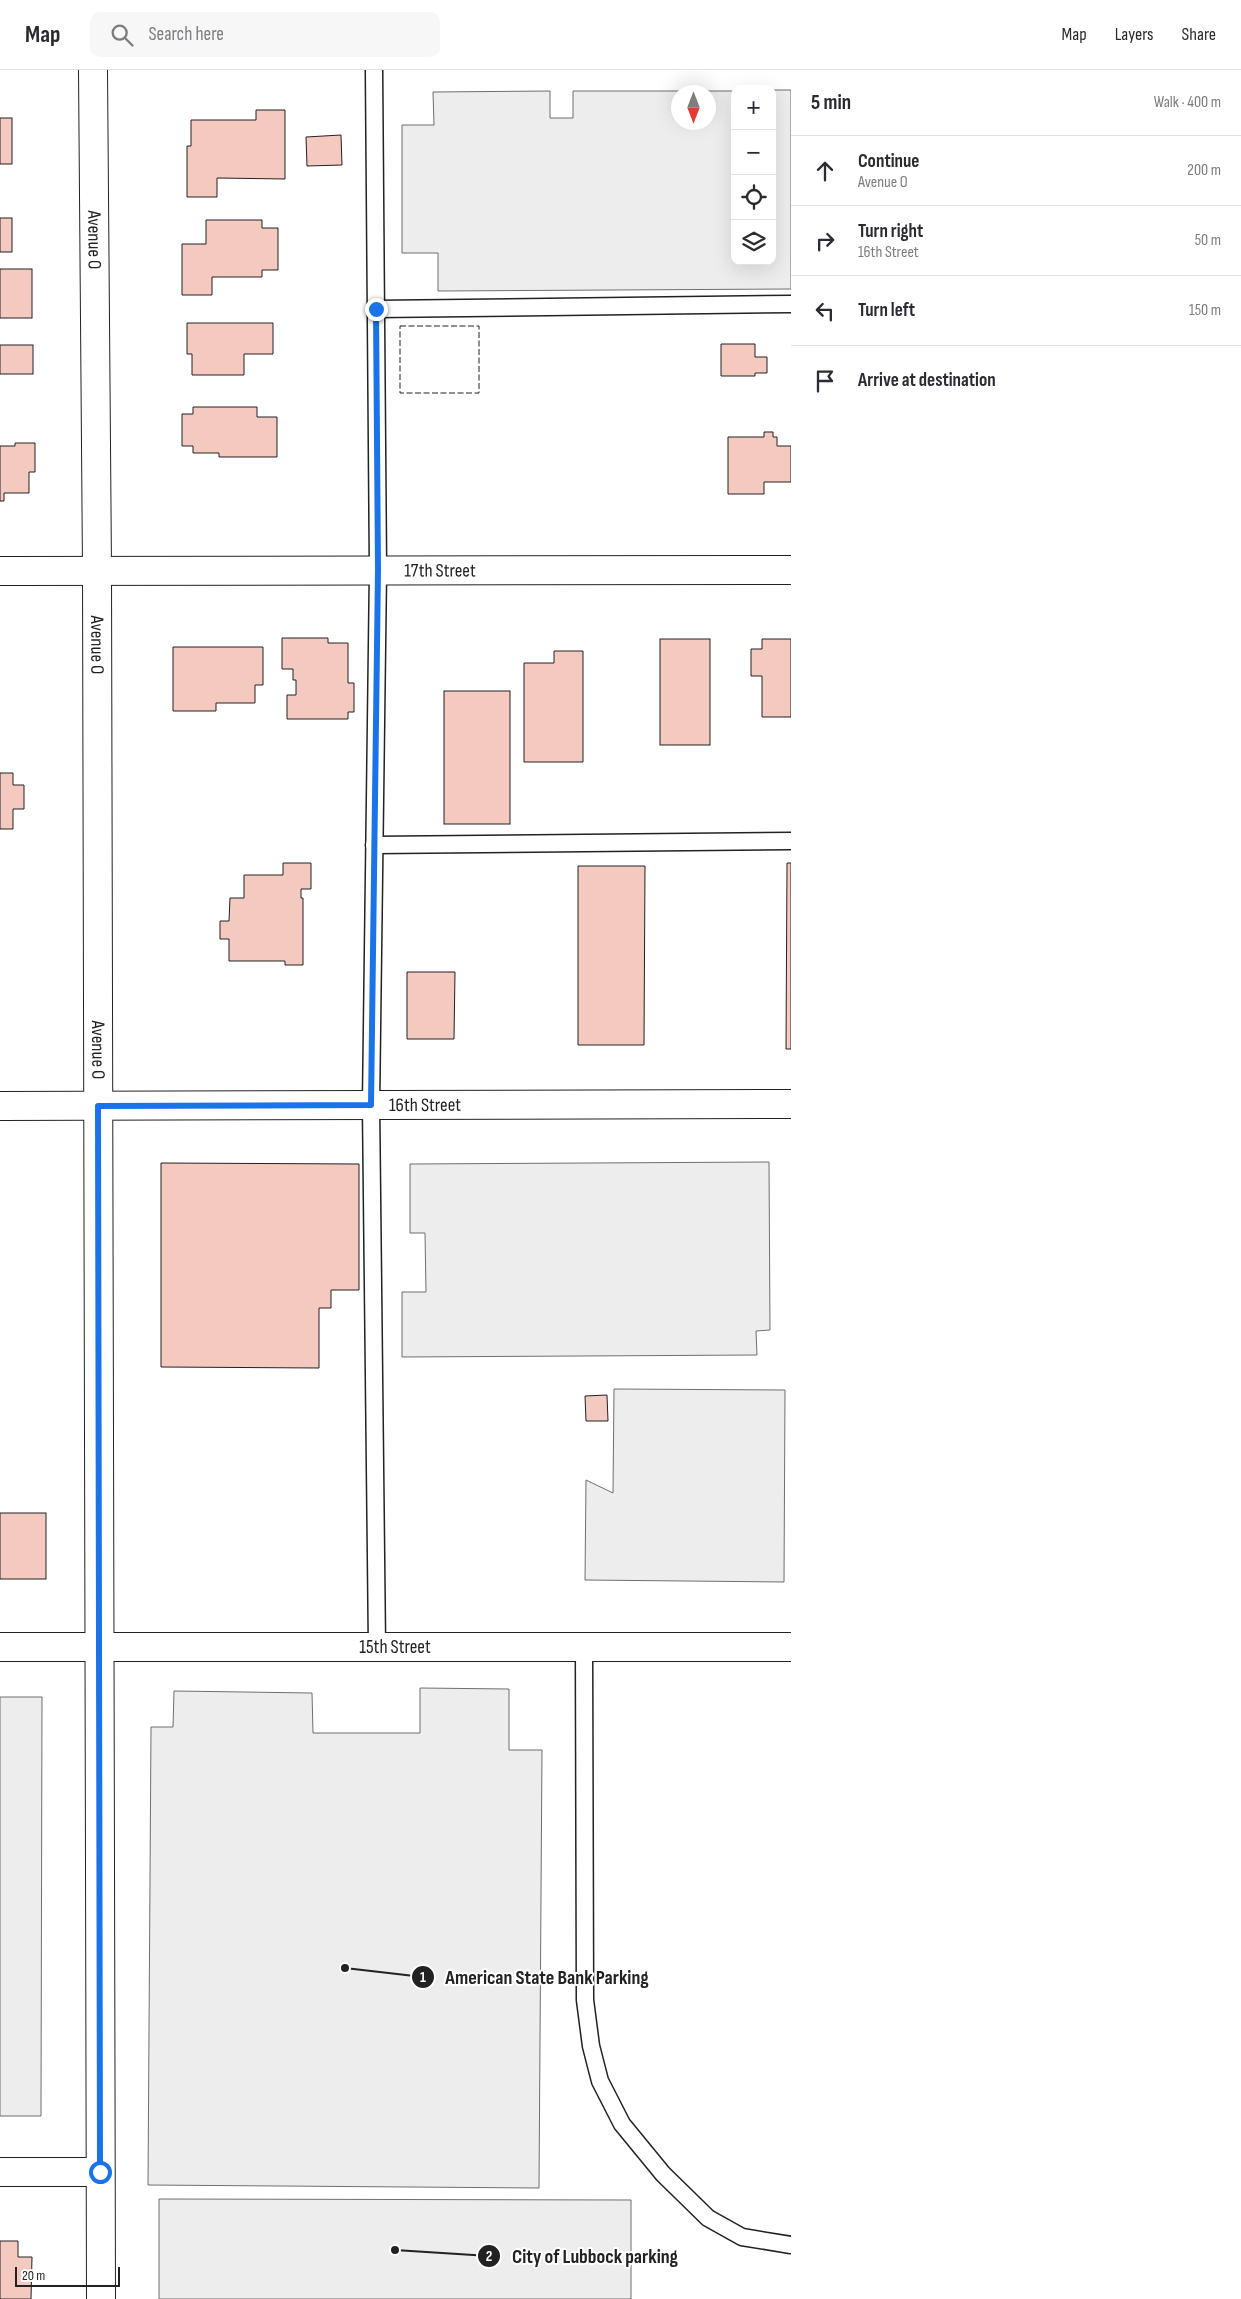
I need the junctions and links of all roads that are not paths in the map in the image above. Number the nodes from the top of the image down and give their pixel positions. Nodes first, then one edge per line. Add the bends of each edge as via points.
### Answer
1 (93, 70) edge
2 (374, 70) edge
3 (791, 304) edge
4 (376, 309) junction
5 (96, 570) junction
6 (378, 570) junction
7 (791, 570) edge
8 (0, 571) edge
9 (791, 841) edge
10 (374, 845) junction
11 (791, 1104) edge
12 (371, 1105) junction
13 (0, 1106) edge
14 (98, 1106) junction
15 (0, 1647) edge
16 (99, 1647) junction
17 (377, 1647) junction
18 (584, 1647) junction
19 (791, 1647) edge
20 (0, 2172) edge
21 (100, 2172) junction
22 (791, 2245) edge
23 (100, 2299) edge

1 - 5 street, Avenue O
2 - 4 lane
3 - 4 lane
4 - 6 lane
5 - 6 street, 17th Street
5 - 8 street, 17th Street
5 - 14 street, Avenue O
6 - 7 street, 17th Street
6 - 10 lane
9 - 10 lane
10 - 12 lane
11 - 12 street, 16th Street
12 - 14 street, 16th Street
12 - 17 lane
13 - 14 street, 16th Street
14 - 16 street, Avenue O
15 - 16 street, 15th Street
16 - 17 street, 15th Street
16 - 21 street, Avenue O
17 - 18 street, 15th Street
18 - 19 street, 15th Street
18 - 22 lane via 585,2000 600,2081 622,2124 663,2174 708,2218 742,2237
20 - 21 street
21 - 23 street, Avenue O

